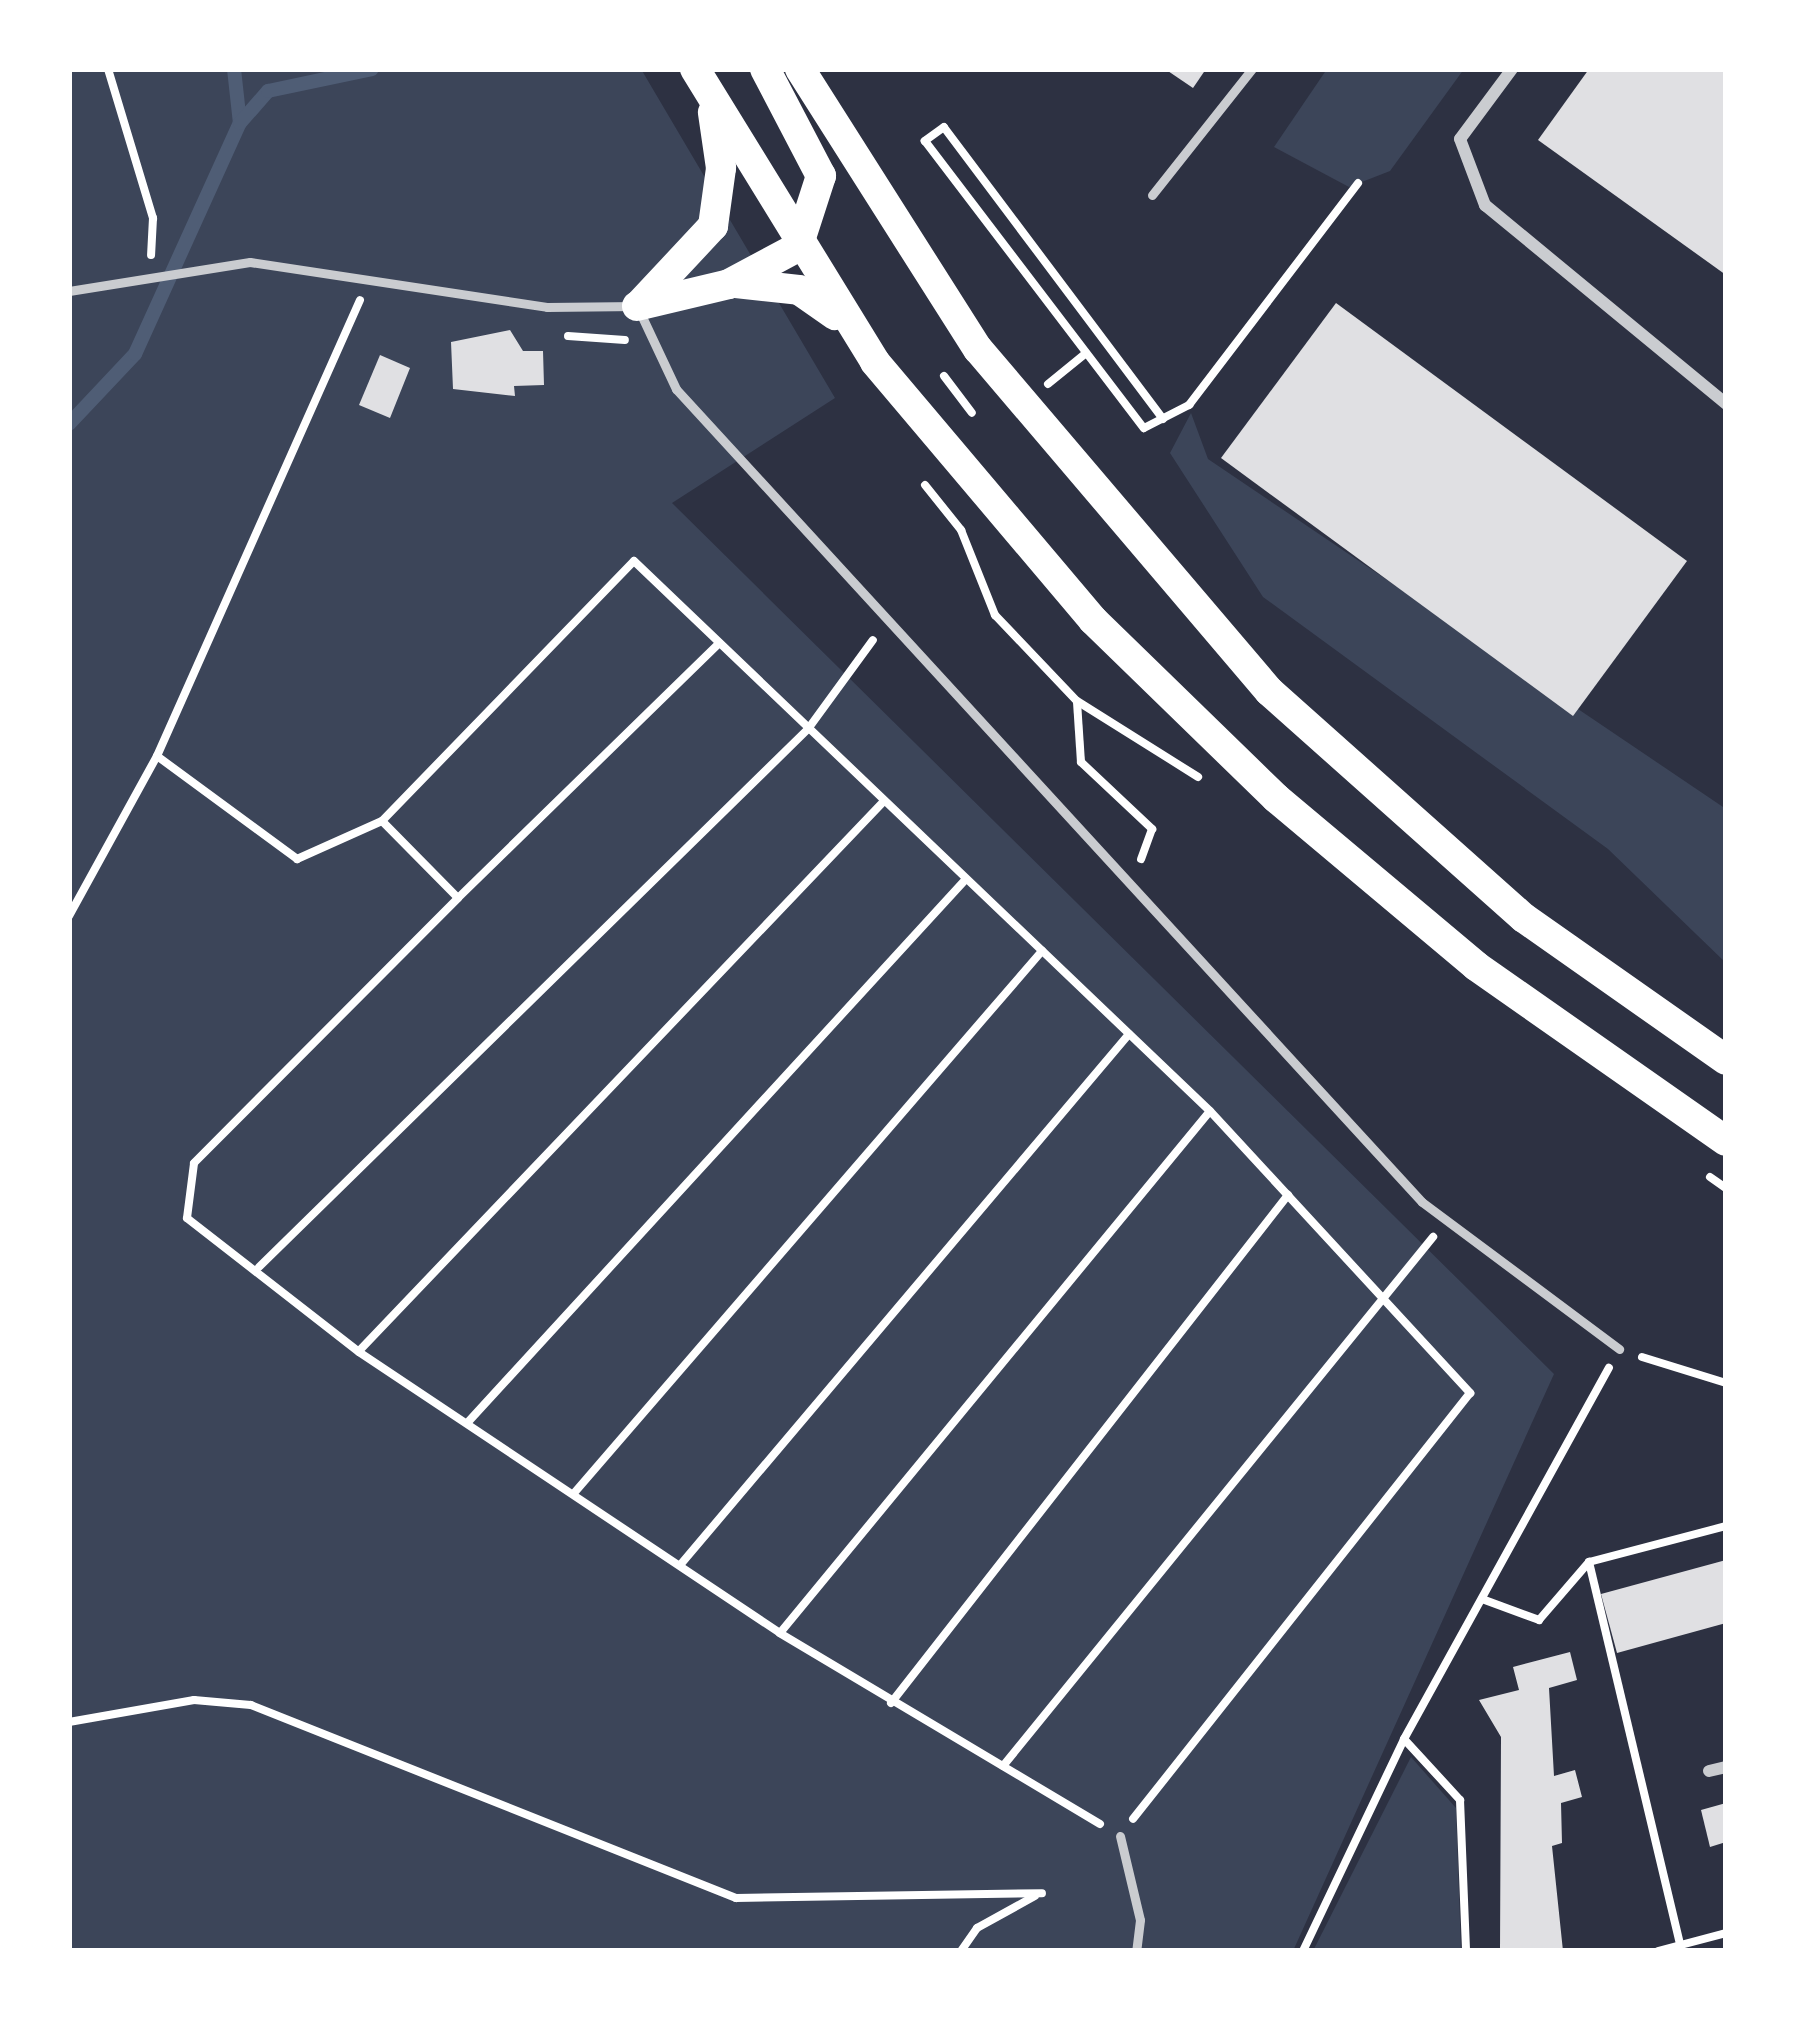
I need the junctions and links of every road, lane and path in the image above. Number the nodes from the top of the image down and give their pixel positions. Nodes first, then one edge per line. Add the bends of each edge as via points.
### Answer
1 (108, 69) edge
2 (765, 69) edge
3 (800, 69) edge
4 (1252, 69) edge
5 (1513, 69) edge
6 (703, 82) edge
7 (1358, 183) dead end
8 (1153, 195) dead end
9 (798, 247) junction
10 (151, 275) junction
11 (729, 284) junction
12 (69, 291) edge
13 (359, 304) dead end
14 (637, 306) junction
15 (583, 311) junction
16 (849, 326) junction
17 (587, 340) dead end
18 (1086, 352) junction
19 (944, 376) dead end
20 (1045, 386) dead end
21 (1726, 404) edge
22 (1162, 419) junction
23 (977, 420) dead end
24 (884, 624) junction
25 (719, 643) junction
26 (1077, 701) dead end
27 (808, 728) junction
28 (157, 756) junction
29 (884, 801) junction
30 (382, 821) junction
31 (966, 879) junction
32 (1133, 882) junction
33 (458, 898) junction
34 (69, 916) edge
35 (1042, 951) junction
36 (1615, 985) junction
37 (1129, 1034) junction
38 (1726, 1040) edge
39 (1726, 1060) edge
40 (1210, 1111) junction
41 (1726, 1141) edge
42 (1288, 1196) junction
43 (1447, 1222) junction
44 (259, 1267) junction
45 (1379, 1294) junction
46 (1619, 1349) junction
47 (359, 1352) junction
48 (1726, 1383) edge
49 (470, 1421) junction
50 (575, 1492) junction
51 (1726, 1526) edge
52 (1589, 1562) junction
53 (680, 1564) junction
54 (1482, 1599) junction
55 (780, 1633) junction
56 (891, 1703) junction
57 (69, 1722) edge
58 (1405, 1739) junction
59 (1003, 1766) junction
60 (1726, 1767) edge
61 (1709, 1771) dead end
62 (1120, 1836) junction
63 (1726, 1933) edge
64 (1680, 1945) junction
65 (961, 1951) edge
66 (1136, 1951) edge
67 (1303, 1951) edge
68 (1466, 1951) edge
69 (1658, 1951) edge

1 - 10 path via 153,218
2 - 9 main road via 821,176
3 - 36 main road via 979,350 1167,582 1374,790
4 - 8 lane
5 - 21 street via 1460,139 1486,205
6 - 9 main road
6 - 14 main road via 721,168 713,226
7 - 22 path via 1189,406
9 - 11 main road
9 - 16 main road
10 - 12 lane
10 - 15 lane via 250,262
11 - 14 main road
11 - 16 main road via 799,290
13 - 28 path
14 - 15 lane
14 - 24 lane via 676,389
15 - 17 path
16 - 41 main road via 999,519 1198,725 1476,966
18 - 20 path
18 - 22 path via 1144,428
18 - 22 path via 925,141 944,127
19 - 23 path
24 - 27 path
24 - 32 lane
25 - 27 path
25 - 30 path via 634,561
25 - 33 path
26 - 32 path via 1081,762 1152,829
27 - 29 path
27 - 44 path
28 - 30 path via 297,859
28 - 34 path
29 - 31 path
29 - 47 path
30 - 33 path
31 - 35 path
31 - 49 path
32 - 43 lane
33 - 44 path via 194,1163 188,1218
35 - 37 path
35 - 50 path
36 - 38 main road
36 - 39 main road
37 - 40 path
37 - 53 path
40 - 42 path
40 - 55 path
42 - 45 path
42 - 56 path
43 - 45 path
43 - 46 lane
44 - 47 path
45 - 59 path
45 - 62 path via 1470,1393
46 - 48 path
46 - 54 path
47 - 49 path
49 - 50 path
50 - 53 path
51 - 52 path
52 - 54 path via 1539,1620
52 - 64 path
53 - 55 path
54 - 58 path
55 - 56 path
56 - 59 path
57 - 65 path via 194,1700 250,1705 736,1898 1042,1893 977,1928
58 - 67 path
58 - 68 path via 1460,1800
59 - 62 path
60 - 61 street
62 - 66 lane via 1140,1920
63 - 64 path
64 - 69 path

